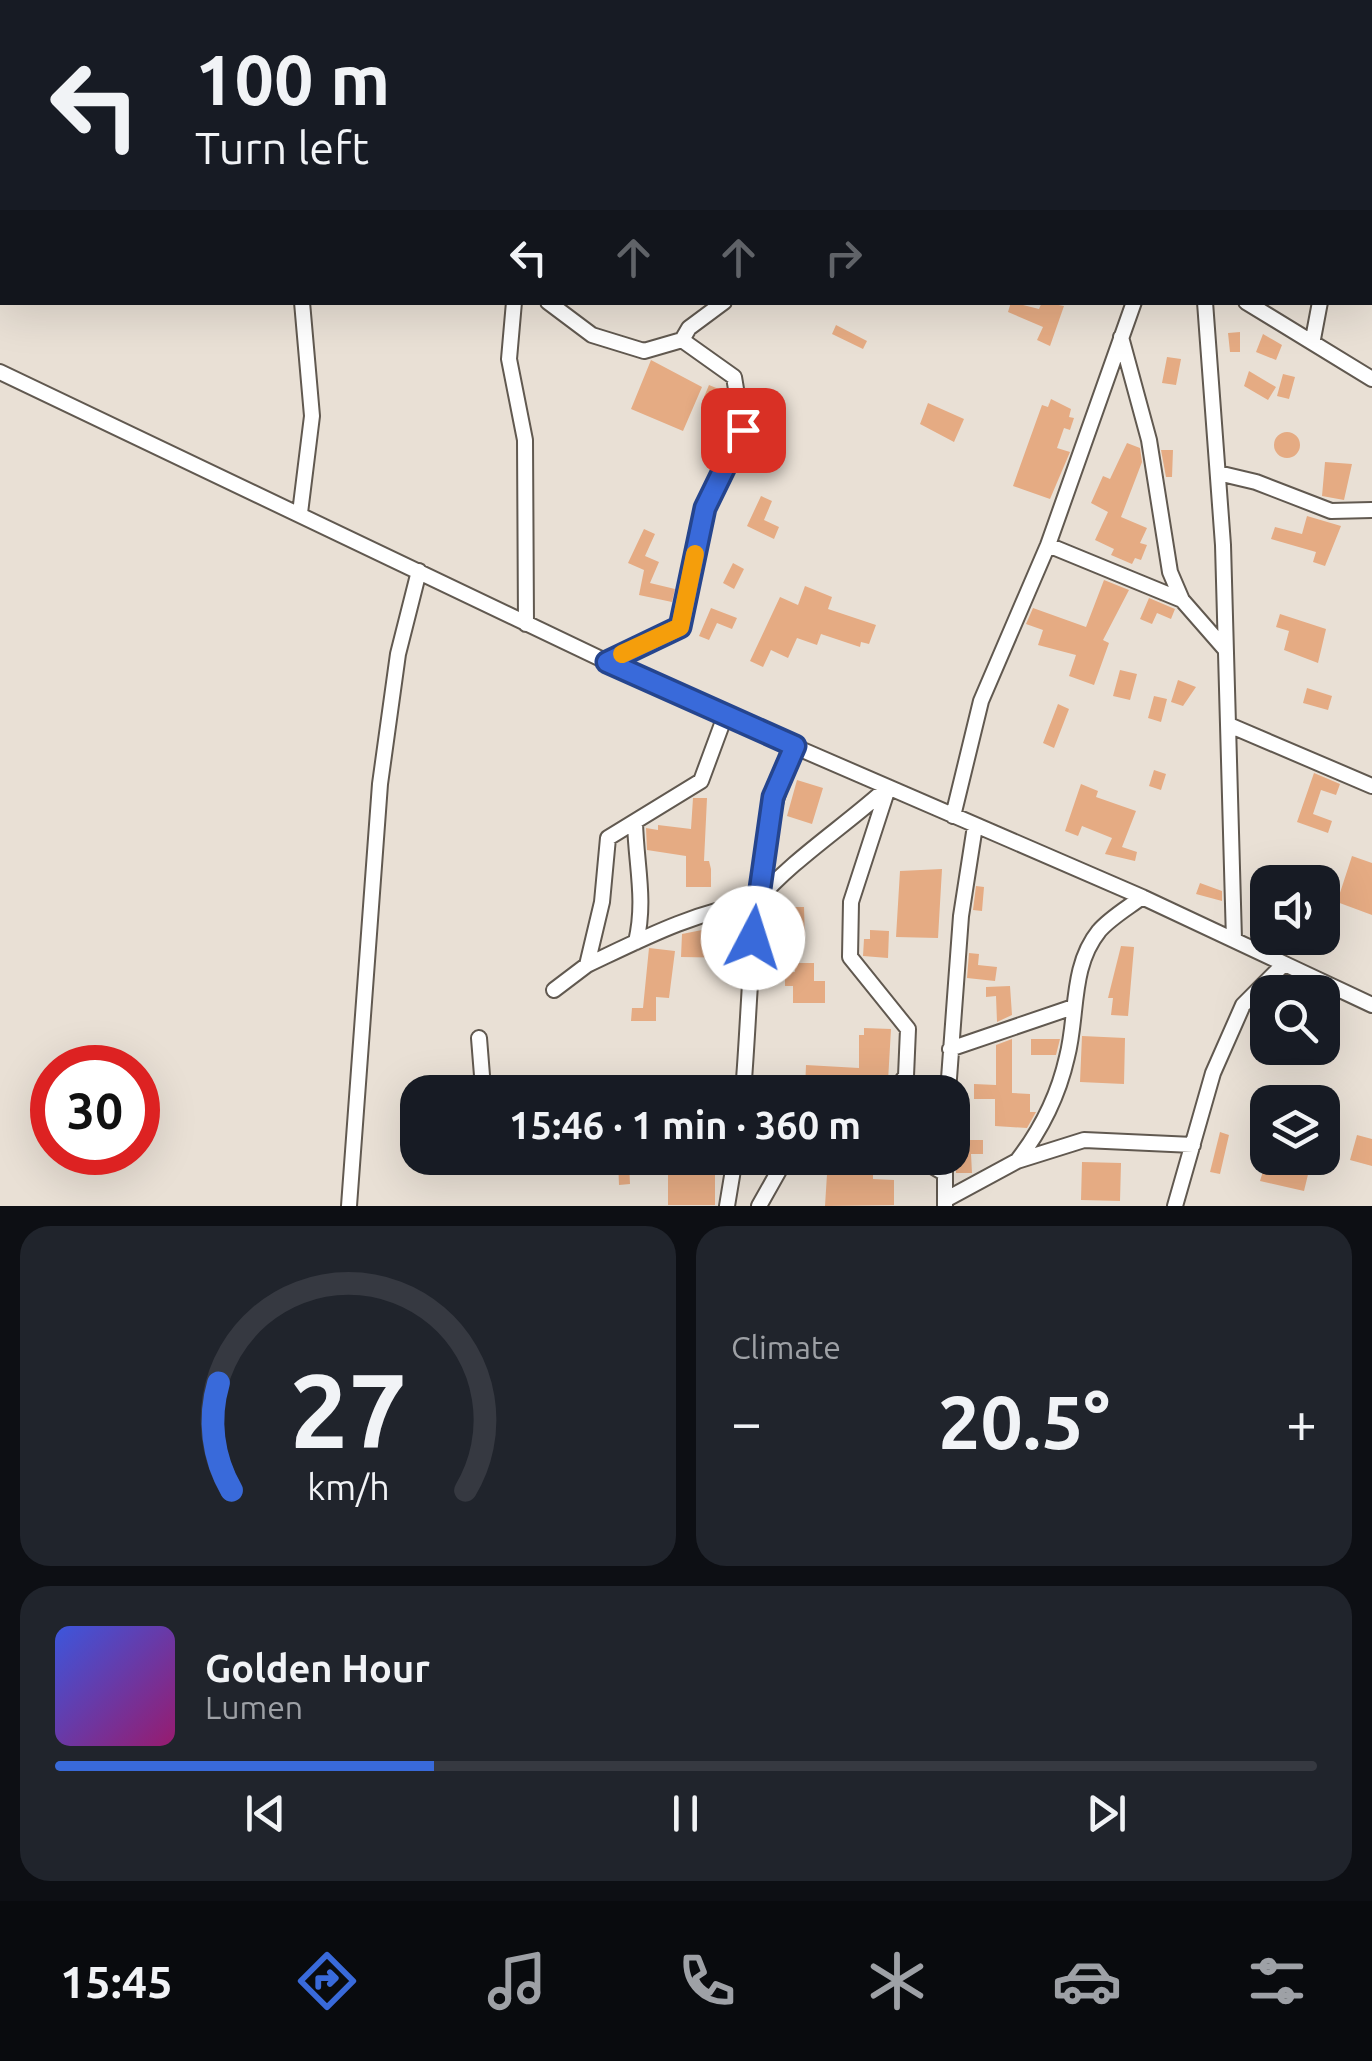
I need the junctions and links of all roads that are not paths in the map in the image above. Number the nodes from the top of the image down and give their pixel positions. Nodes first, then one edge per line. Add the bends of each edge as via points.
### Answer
1 (302, 305) edge
2 (514, 305) edge
3 (552, 305) edge
4 (720, 305) edge
5 (1133, 305) edge
6 (1205, 305) edge
7 (1251, 305) edge
8 (1319, 305) edge
9 (1121, 335) junction
10 (1313, 339) junction
11 (682, 340) junction
12 (0, 372) edge
13 (1372, 379) edge
14 (1218, 472) junction
15 (1372, 510) edge
16 (300, 513) junction
17 (1048, 545) junction
18 (419, 571) junction
19 (1182, 600) junction
20 (526, 624) junction
21 (1224, 648) junction
22 (607, 662) junction
23 (724, 716) junction
24 (1228, 726) junction
25 (795, 746) junction
26 (1372, 786) edge
27 (888, 787) junction
28 (953, 816) junction
29 (635, 822) junction
30 (975, 826) junction
31 (1142, 897) junction
32 (754, 904) junction
33 (1234, 940) junction
34 (636, 942) junction
35 (586, 965) junction
36 (1283, 965) junction
37 (554, 990) dead end
38 (1372, 1005) edge
39 (1073, 1007) junction
40 (480, 1038) dead end
41 (950, 1049) junction
42 (480, 1075) edge
43 (743, 1075) edge
44 (906, 1075) edge
45 (949, 1075) edge
46 (1193, 1145) junction
47 (1017, 1161) junction
48 (732, 1175) edge
49 (776, 1175) edge
50 (944, 1175) edge
51 (945, 1203) edge
52 (349, 1206) edge
53 (727, 1206) edge
54 (759, 1206) edge
55 (1175, 1206) edge

1 - 16 street via 312,416
2 - 20 street via 510,359 525,440
3 - 11 street via 592,335 644,351
4 - 11 street
5 - 9 street
6 - 14 street
7 - 10 street
8 - 10 street
9 - 17 street
9 - 19 street via 1149,440 1170,572
10 - 13 street
11 - 22 street via 734,376 743,430 705,508 680,627
12 - 16 street
14 - 15 street via 1331,512
14 - 21 street
16 - 18 street
17 - 19 street
17 - 28 street via 981,701
18 - 20 street
18 - 52 street via 401,640 380,784
19 - 21 street
20 - 22 street
21 - 24 street
22 - 23 street
23 - 25 street
23 - 29 street via 701,781
24 - 26 street
24 - 33 street
25 - 27 street
25 - 32 street via 773,797
27 - 28 street
27 - 32 street via 783,870
27 - 44 street via 851,902 850,956 908,1029
28 - 30 street
29 - 34 street via 644,906
29 - 35 street via 608,838 602,902
30 - 31 street
30 - 41 street
31 - 33 street
31 - 39 street via 1100,930 1082,961
32 - 34 street via 729,906
32 - 43 street
33 - 36 street
34 - 35 street
35 - 37 street
36 - 38 street
36 - 46 street via 1243,1005 1213,1074
39 - 41 street
39 - 47 street via 1057,1090 1042,1129
40 - 42 street
41 - 45 street
46 - 47 street via 1084,1140
46 - 55 street
47 - 51 street
48 - 53 street
49 - 54 street
50 - 51 street

